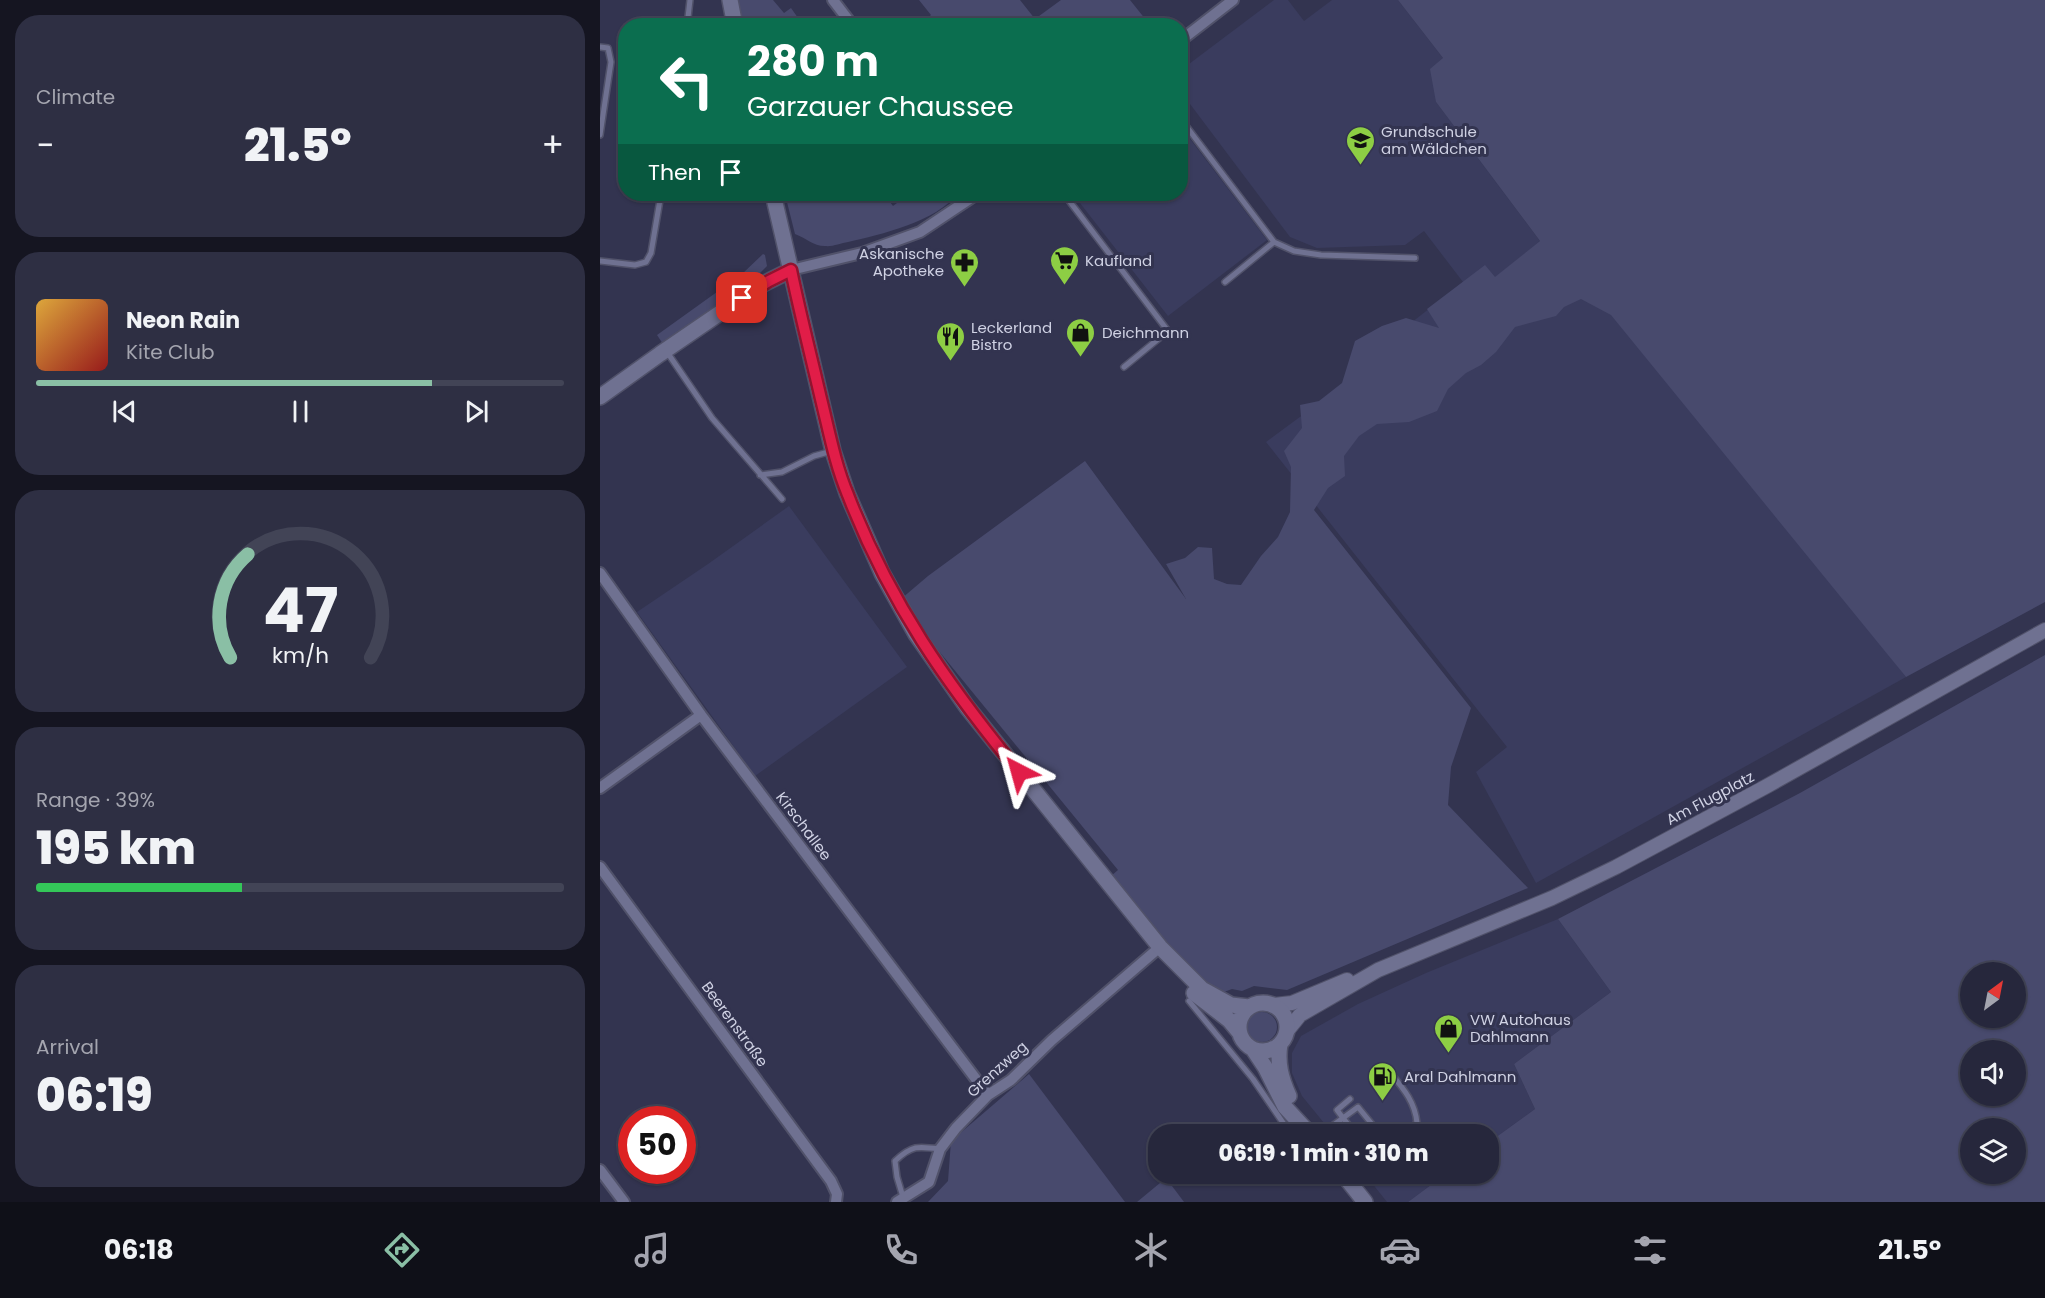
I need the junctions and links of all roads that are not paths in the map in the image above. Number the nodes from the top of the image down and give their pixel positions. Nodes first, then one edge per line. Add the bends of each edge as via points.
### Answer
1 (690, 0) edge
2 (730, 0) edge
3 (833, 0) edge
4 (1233, 0) edge
5 (688, 18) edge
6 (733, 18) edge
7 (847, 18) edge
8 (1188, 35) edge
9 (600, 47) edge
10 (1188, 129) edge
11 (600, 135) edge
12 (660, 201) edge
13 (775, 201) edge
14 (967, 201) edge
15 (1069, 201) edge
16 (1274, 242) junction
17 (1415, 258) dead end
18 (600, 261) edge
19 (791, 270) junction
20 (1225, 282) dead end
21 (666, 350) junction
22 (1124, 367) dead end
23 (600, 397) edge
24 (833, 451) junction
25 (760, 475) junction
26 (782, 499) dead end
27 (600, 573) edge
28 (2045, 630) edge
29 (701, 715) junction
30 (600, 788) edge
31 (600, 867) edge
32 (1160, 947) junction
33 (1378, 970) junction
34 (1189, 1001) dead end
35 (1274, 1005) junction
36 (1249, 1007) junction
37 (1239, 1032) junction
38 (1284, 1037) junction
39 (1253, 1049) junction
40 (1377, 1078) dead end
41 (988, 1095) junction
42 (1350, 1099) dead end
43 (1343, 1118) junction
44 (1293, 1124) edge
45 (1294, 1124) edge
46 (1294, 1124) edge
47 (1335, 1124) edge
48 (1348, 1124) edge
49 (1372, 1124) edge
50 (1416, 1124) edge
51 (940, 1149) junction
52 (600, 1170) edge
53 (1353, 1184) edge
54 (901, 1200) edge
55 (624, 1202) edge
56 (836, 1202) edge
57 (1365, 1202) edge

1 - 5 lane
2 - 6 main road
3 - 7 street
4 - 8 street
9 - 11 lane via 608,48 611,62
10 - 16 lane
12 - 18 lane via 646,262 635,265
13 - 19 main road
14 - 19 street via 920,232 862,253
15 - 22 lane via 1168,331
16 - 17 lane via 1294,251 1321,255
16 - 20 lane
19 - 21 main road via 761,285
19 - 24 main road
21 - 23 main road
21 - 25 lane via 712,418
24 - 25 lane via 782,472
24 - 32 main road via 882,573 935,664
25 - 26 lane
27 - 29 street, Kirschallee
28 - 33 street, Am Flugplatz via 1616,867 1552,898
29 - 30 street
29 - 41 street, Kirschallee
31 - 56 street, Beerenstraße via 831,1180
32 - 36 main road via 1202,989 1231,1005
32 - 37 main road via 1193,992
32 - 41 street, Grenzweg via 1011,1080
33 - 35 street, Am Flugplatz via 1292,1004
33 - 38 street, Am Flugplatz via 1300,1015
34 - 44 lane
35 - 36 main road via 1259,1002
35 - 38 main road via 1285,1016
36 - 37 main road via 1240,1016
37 - 39 main road
38 - 39 main road via 1268,1051
38 - 45 main road via 1278,1061
39 - 46 main road
40 - 50 lane via 1388,1070 1410,1098 1416,1110
41 - 51 street, Grenzweg
42 - 43 lane via 1337,1110
43 - 47 lane
43 - 48 lane
43 - 49 lane via 1358,1107
51 - 54 street, Grenzweg via 929,1182
51 - 54 lane via 907,1149 894,1161
52 - 55 street
53 - 57 main road

